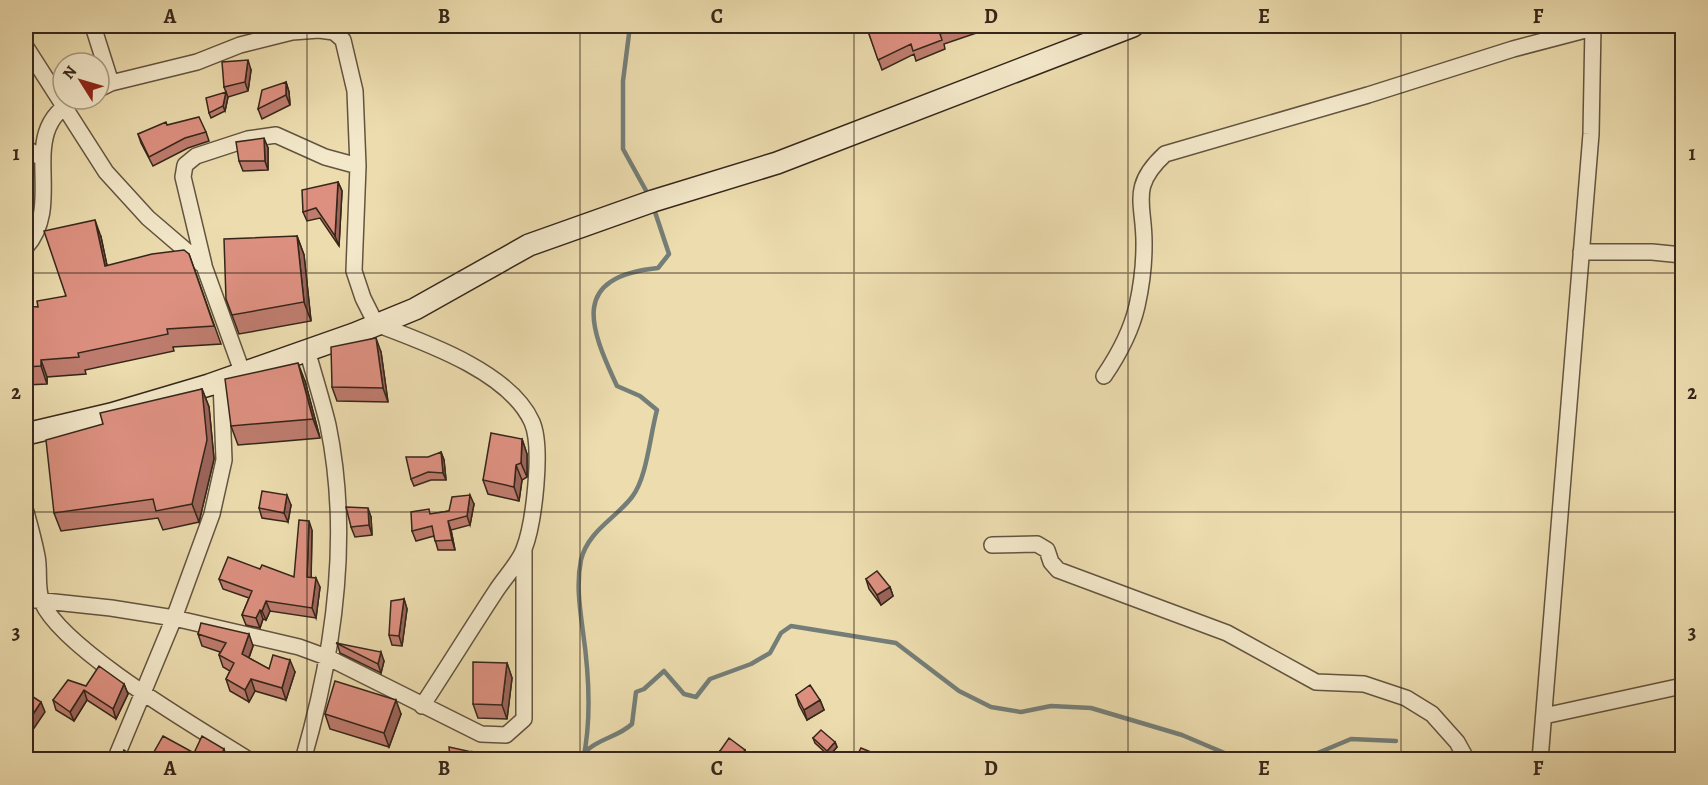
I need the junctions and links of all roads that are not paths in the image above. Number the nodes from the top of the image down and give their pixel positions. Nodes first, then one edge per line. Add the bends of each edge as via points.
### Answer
1 (93, 26) edge
2 (1133, 26) edge
3 (1593, 27) edge
4 (26, 47) edge
5 (98, 51) edge
6 (111, 84) edge
7 (51, 88) edge
8 (58, 111) edge
9 (65, 111) edge
10 (26, 148) edge
11 (43, 159) junction
12 (358, 166) junction
13 (26, 247) edge
14 (1581, 252) junction
15 (1683, 255) edge
16 (204, 266) junction
17 (376, 324) junction
18 (307, 350) junction
19 (243, 374) junction
20 (1104, 376) dead end
21 (221, 381) junction
22 (26, 434) edge
23 (26, 512) edge
24 (992, 545) dead end
25 (524, 549) junction
26 (33, 599) edge
27 (174, 618) junction
28 (329, 658) junction
29 (1683, 686) edge
30 (144, 693) junction
31 (422, 706) junction
32 (1544, 716) junction
33 (1461, 756) edge
34 (115, 759) edge
35 (249, 759) edge
36 (303, 759) edge
37 (1540, 759) edge

1 - 5 street
2 - 17 street via 777,163 529,245 415,309
3 - 14 street via 1591,134
3 - 20 street via 1166,154 1150,168 1139,196 1144,246 1137,305 1123,347
4 - 7 street
6 - 12 street via 292,32 334,32 343,40 356,91
8 - 11 street via 46,127
9 - 16 street via 106,172 148,218
10 - 11 street
11 - 13 street via 43,216
12 - 16 street via 325,157 276,135 248,138 196,156 185,165 183,177
12 - 17 street via 354,271
14 - 15 street
14 - 32 street
16 - 19 street
17 - 18 street
17 - 25 street via 429,344 490,376 532,422 537,444 535,490
18 - 19 street
18 - 28 street via 328,425 335,475 337,530
19 - 21 street
21 - 22 street
21 - 27 street via 222,478
23 - 26 street via 38,558
24 - 33 street via 1037,544 1047,550 1058,570 1227,633 1316,682 1364,684 1406,698 1432,714
25 - 31 street
25 - 31 street via 524,719 506,735 481,734
26 - 27 street
26 - 30 street via 78,644
27 - 28 street via 299,647
27 - 30 street
28 - 31 street
28 - 36 street
29 - 32 street
30 - 34 street
30 - 35 street
32 - 37 street

